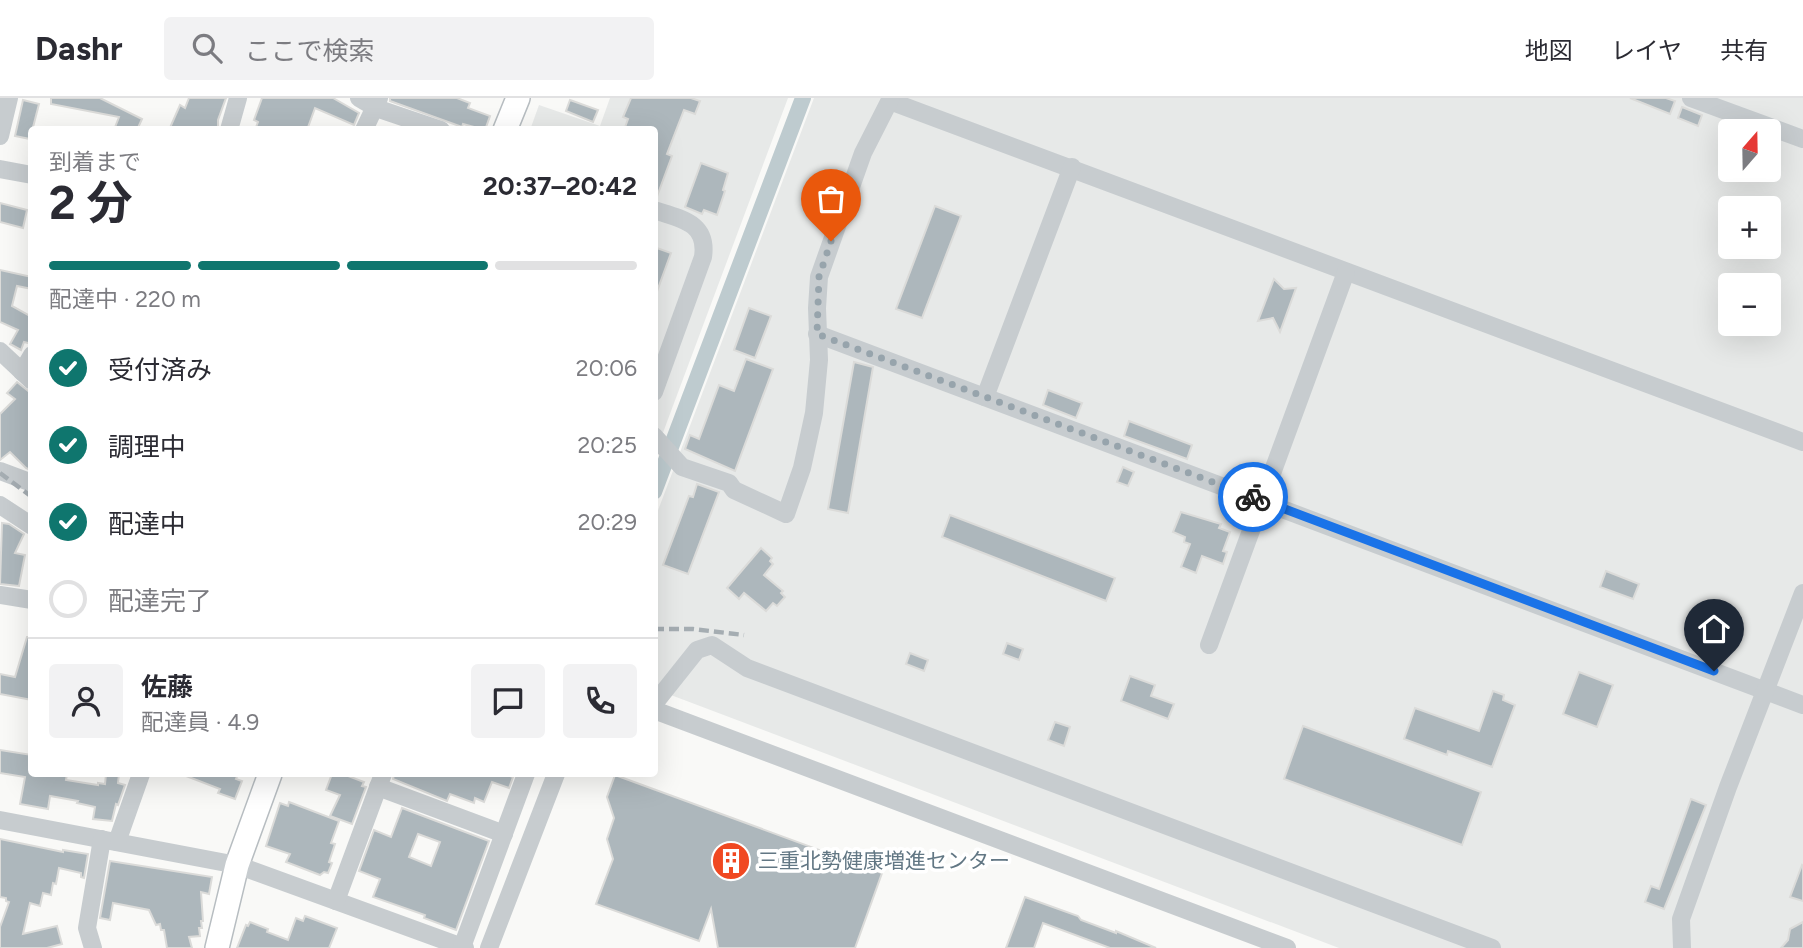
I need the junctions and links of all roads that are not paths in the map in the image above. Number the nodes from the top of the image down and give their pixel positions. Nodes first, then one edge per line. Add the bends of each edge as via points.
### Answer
1 (9, 98) edge
2 (238, 98) edge
3 (359, 98) edge
4 (517, 98) edge
5 (1691, 98) edge
6 (891, 99) edge
7 (377, 103) edge
8 (230, 126) edge
9 (366, 126) edge
10 (432, 126) edge
11 (506, 126) edge
12 (0, 136) edge
13 (1803, 139) edge
14 (1072, 167) junction
15 (0, 169) edge
16 (28, 174) edge
17 (658, 212) edge
18 (1346, 272) junction
19 (817, 334) junction
20 (0, 351) edge
21 (27, 377) edge
22 (658, 381) edge
23 (985, 397) junction
24 (658, 440) edge
25 (1803, 442) edge
26 (0, 471) edge
27 (28, 482) edge
28 (1262, 500) junction
29 (0, 505) edge
30 (28, 523) edge
31 (1803, 593) edge
32 (0, 595) edge
33 (28, 599) edge
34 (1209, 645) dead end
35 (1766, 691) junction
36 (658, 702) edge
37 (658, 703) edge
38 (1803, 705) edge
39 (140, 777) edge
40 (269, 777) edge
41 (525, 777) edge
42 (555, 777) edge
43 (380, 780) edge
44 (0, 820) edge
45 (504, 834) junction
46 (109, 840) junction
47 (237, 865) junction
48 (337, 901) junction
49 (1258, 943) edge
50 (463, 947) edge
51 (93, 948) edge
52 (217, 948) edge
53 (489, 948) edge
54 (1287, 948) edge
55 (1492, 948) edge
56 (1682, 948) edge

1 - 12 street
2 - 8 street
3 - 7 street
4 - 11 main road
5 - 13 street
6 - 14 street
6 - 19 street via 863,153 819,277
7 - 9 street
7 - 10 street
14 - 18 street
14 - 23 street
15 - 16 street
17 - 22 street via 698,228 705,243
18 - 25 street
18 - 28 street
19 - 23 street
19 - 24 street via 814,413 786,514 734,490 729,483 682,467
20 - 21 street
23 - 28 street
26 - 27 street
28 - 34 street
28 - 35 street
29 - 30 street
31 - 35 street
32 - 33 street
35 - 38 street
35 - 56 street via 1681,919
36 - 55 street via 697,650 712,645 747,668
37 - 49 street
39 - 46 street
40 - 47 main road
41 - 45 street
42 - 53 street
43 - 45 street
43 - 48 street
44 - 46 street
45 - 50 street
46 - 47 street
46 - 51 street via 87,928
47 - 48 street
47 - 52 main road
48 - 50 street
49 - 54 street

